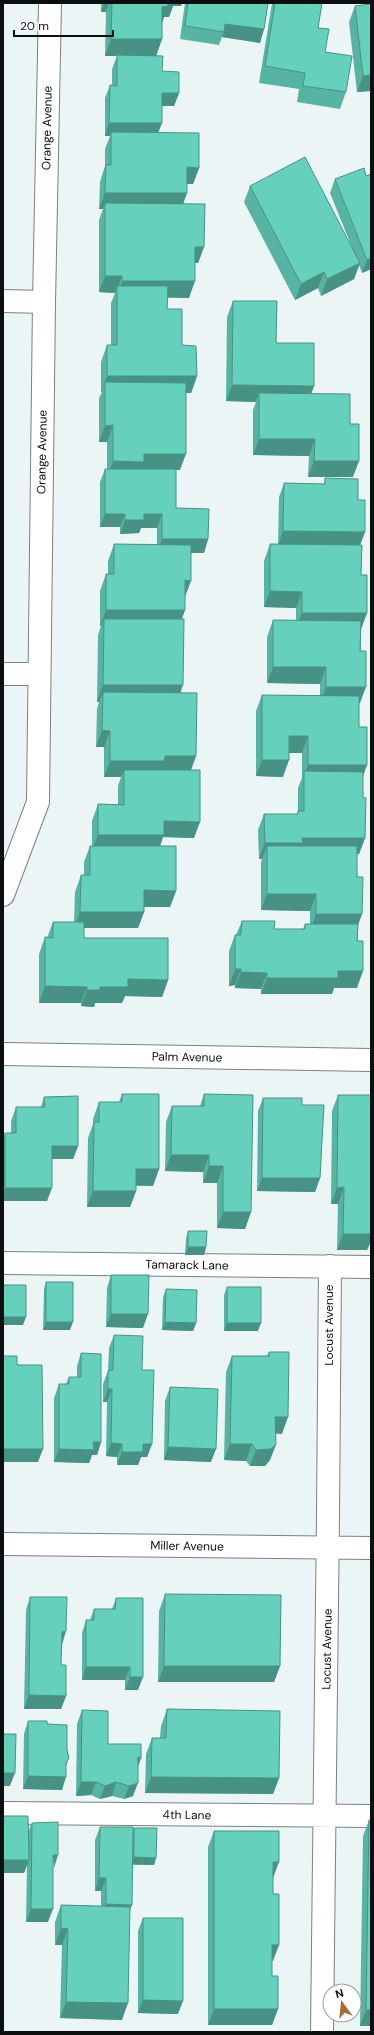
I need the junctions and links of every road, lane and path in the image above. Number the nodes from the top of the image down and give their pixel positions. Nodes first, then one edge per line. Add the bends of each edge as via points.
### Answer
1 (50, 3) edge
2 (3, 301) edge
3 (44, 302) junction
4 (3, 674) edge
5 (38, 674) junction
6 (3, 895) edge
7 (3, 1054) edge
8 (371, 1060) edge
9 (3, 1263) edge
10 (330, 1266) junction
11 (371, 1267) edge
12 (3, 1544) edge
13 (328, 1547) junction
14 (371, 1548) edge
15 (3, 1813) edge
16 (324, 1816) junction
17 (371, 1816) edge
18 (322, 2032) edge

1 - 3 street, Orange Avenue
2 - 3 street
3 - 5 street, Orange Avenue
4 - 5 street
5 - 6 street, Orange Avenue via 38,802
7 - 8 street, Palm Avenue
9 - 10 street, Tamarack Lane
10 - 11 street, Tamarack Lane
10 - 13 street, Locust Avenue
12 - 13 street, Miller Avenue
13 - 14 street, Miller Avenue
13 - 16 street, Locust Avenue
15 - 16 street, 4th Lane
16 - 17 street, 4th Lane
16 - 18 street, Locust Avenue

